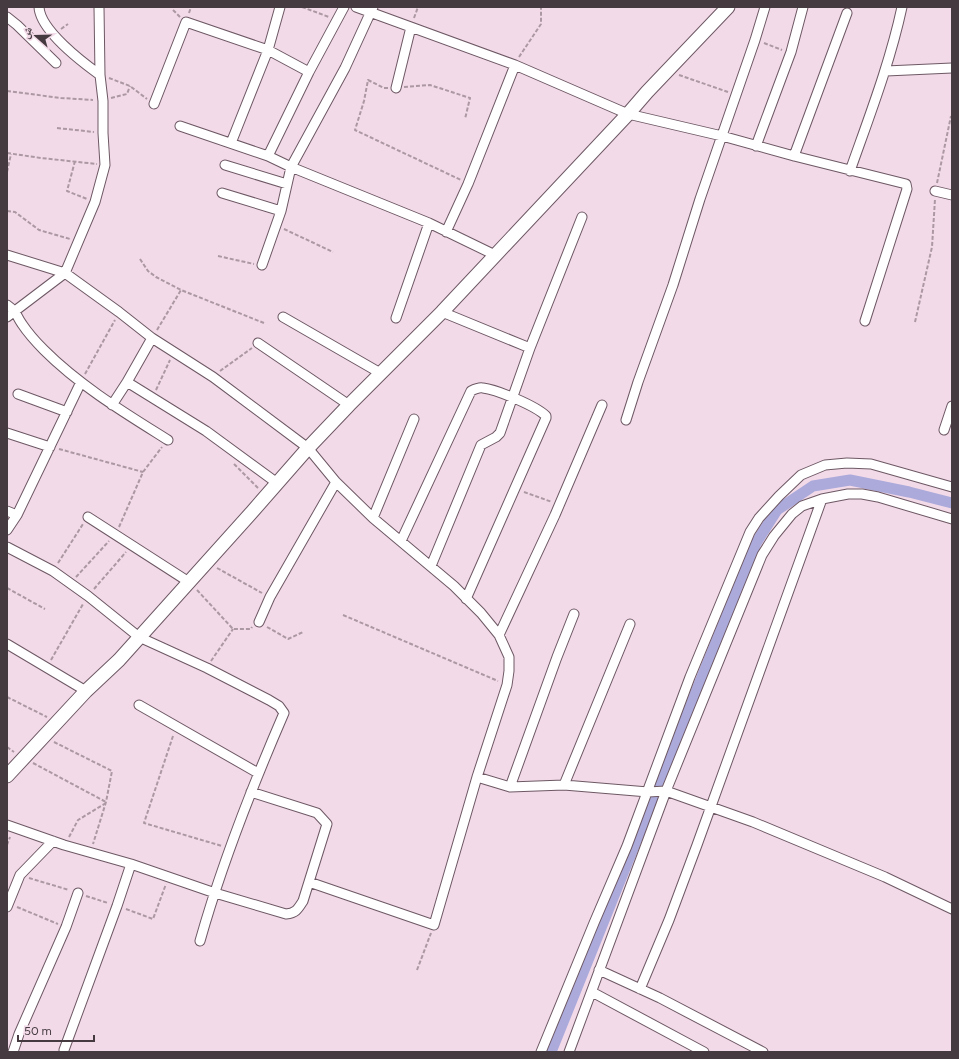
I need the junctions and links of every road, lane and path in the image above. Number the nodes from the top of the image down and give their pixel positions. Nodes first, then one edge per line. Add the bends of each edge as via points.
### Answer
1 (40, 7) edge
2 (99, 7) edge
3 (280, 7) edge
4 (302, 7) edge
5 (344, 7) edge
6 (356, 7) edge
7 (541, 7) edge
8 (728, 7) edge
9 (765, 7) edge
10 (803, 7) edge
11 (902, 7) edge
12 (372, 10) edge
13 (847, 13) dead end
14 (7, 17) edge
15 (337, 19) junction
16 (411, 27) junction
17 (755, 40) junction
18 (268, 50) junction
19 (790, 52) junction
20 (56, 63) dead end
21 (515, 65) junction
22 (952, 68) edge
23 (666, 71) junction
24 (886, 71) junction
25 (309, 72) junction
26 (100, 75) junction
27 (130, 86) junction
28 (396, 88) junction
29 (7, 91) edge
30 (737, 95) junction
31 (103, 100) junction
32 (154, 104) joint
33 (628, 114) junction
34 (951, 116) edge
35 (465, 119) dead end
36 (180, 126) dead end
37 (57, 128) dead end
38 (102, 133) junction
39 (722, 136) junction
40 (231, 143) junction
41 (756, 146) junction
42 (7, 153) edge
43 (11, 154) junction
44 (268, 156) junction
45 (794, 156) junction
46 (75, 161) junction
47 (105, 165) junction
48 (225, 165) dead end
49 (291, 166) junction
50 (850, 171) junction
51 (7, 172) edge
52 (287, 184) junction
53 (468, 184) junction
54 (936, 191) junction
55 (222, 192) dead end
56 (952, 195) edge
57 (95, 202) junction
58 (7, 211) edge
59 (280, 211) junction
60 (582, 217) dead end
61 (429, 224) junction
62 (276, 226) junction
63 (446, 232) junction
64 (78, 242) junction
65 (333, 252) dead end
66 (7, 255) edge
67 (495, 255) junction
68 (218, 256) dead end
69 (140, 259) dead end
70 (262, 265) joint
71 (64, 273) junction
72 (181, 290) junction
73 (7, 305) edge
74 (16, 312) junction
75 (119, 312) junction
76 (442, 312) junction
77 (7, 317) edge
78 (283, 317) dead end
79 (396, 318) dead end
80 (865, 321) dead end
81 (915, 322) dead end
82 (264, 324) dead end
83 (152, 338) junction
84 (258, 343) joint
85 (530, 348) junction
86 (174, 352) junction
87 (382, 374) junction
88 (213, 377) junction
89 (81, 382) junction
90 (127, 382) junction
91 (18, 394) dead end
92 (152, 398) junction
93 (512, 398) junction
94 (112, 405) junction
95 (349, 405) junction
96 (602, 405) dead end
97 (952, 406) edge
98 (67, 412) junction
99 (414, 419) dead end
100 (626, 420) dead end
101 (944, 430) dead end
102 (7, 433) edge
103 (168, 440) joint
104 (50, 447) junction
105 (308, 448) junction
106 (143, 472) junction
107 (336, 482) junction
108 (277, 483) junction
109 (952, 487) edge
110 (515, 489) junction
111 (822, 499) junction
112 (559, 505) junction
113 (7, 512) edge
114 (17, 515) junction
115 (88, 517) joint
116 (373, 518) junction
117 (952, 519) edge
118 (7, 530) edge
119 (116, 534) junction
120 (401, 540) junction
121 (132, 545) junction
122 (7, 546) edge
123 (206, 562) junction
124 (431, 566) junction
125 (53, 571) junction
126 (189, 582) junction
127 (70, 584) junction
128 (7, 588) edge
129 (88, 596) junction
130 (270, 597) junction
131 (466, 599) junction
132 (45, 610) dead end
133 (343, 614) dead end
134 (574, 614) dead end
135 (259, 622) junction
136 (630, 624) dead end
137 (234, 629) junction
138 (303, 632) dead end
139 (499, 635) junction
140 (139, 637) junction
141 (7, 644) edge
142 (47, 667) junction
143 (207, 668) junction
144 (507, 685) junction
145 (86, 691) junction
146 (7, 697) edge
147 (139, 705) dead end
148 (56, 722) junction
149 (177, 726) junction
150 (43, 736) junction
151 (7, 747) edge
152 (24, 758) junction
153 (258, 773) junction
154 (7, 776) edge
155 (477, 776) junction
156 (564, 785) junction
157 (510, 787) junction
158 (666, 791) junction
159 (251, 792) junction
160 (648, 792) junction
161 (106, 802) junction
162 (710, 806) junction
163 (7, 824) edge
164 (53, 841) junction
165 (64, 845) junction
166 (231, 848) junction
167 (90, 853) junction
168 (131, 864) junction
169 (20, 875) junction
170 (169, 876) junction
171 (309, 882) junction
172 (78, 893) junction
173 (215, 893) junction
174 (8, 905) edge
175 (117, 906) junction
176 (952, 909) edge
177 (434, 925) junction
178 (66, 927) junction
179 (200, 942) dead end
180 (417, 970) dead end
181 (599, 970) junction
182 (640, 989) junction
183 (592, 992) junction
184 (13, 1052) edge
185 (62, 1052) edge
186 (541, 1052) edge
187 (569, 1052) edge
188 (704, 1052) edge
189 (763, 1052) edge

1 - 26 street via 42,18 54,35 77,58
2 - 26 street
3 - 18 street
4 - 15 path
5 - 15 street
6 - 12 street
7 - 21 path via 540,24
8 - 23 street
9 - 17 street
10 - 19 street
11 - 24 street
12 - 16 street
12 - 49 street
13 - 45 street
14 - 20 street
15 - 25 street
16 - 21 street
16 - 28 street
17 - 19 path
17 - 30 street
18 - 25 street
18 - 32 street via 186,22
18 - 40 street
19 - 41 street
21 - 33 street
21 - 53 street
22 - 24 street
23 - 30 path
23 - 33 street
24 - 50 street
25 - 44 street
26 - 27 path
26 - 31 street
27 - 31 path via 127,94
27 - 32 path
28 - 35 path via 430,85 470,98
28 - 53 path via 384,88 368,80 355,130
29 - 31 path
30 - 39 street
31 - 38 street
33 - 39 street
33 - 67 street
34 - 54 path
36 - 40 street
37 - 38 path
38 - 47 street
39 - 41 street
39 - 100 street
40 - 44 street
41 - 45 street
42 - 43 path
43 - 46 path
43 - 51 path
44 - 49 street
45 - 50 street
46 - 47 path
46 - 57 path via 67,191
47 - 57 street
48 - 52 street
49 - 52 street
49 - 61 street
50 - 80 street via 907,185
52 - 59 street
53 - 63 street
54 - 56 street
54 - 81 path via 932,247
55 - 59 street
57 - 64 street
58 - 64 path via 15,212 39,230
59 - 62 street
60 - 85 street
61 - 63 street
61 - 79 street
62 - 65 path
62 - 70 street
63 - 67 street
64 - 71 street
66 - 71 street
67 - 76 street
68 - 70 path
69 - 72 path via 148,271
71 - 74 street
71 - 75 street
72 - 82 path
72 - 83 path
73 - 74 street
74 - 77 street
74 - 89 street via 24,327 44,350
75 - 83 street
75 - 89 path
76 - 85 street
76 - 87 street
78 - 87 street
83 - 86 street
83 - 90 street
84 - 88 path
84 - 95 street
85 - 93 street
86 - 88 street
86 - 92 path
87 - 95 street
88 - 105 street
89 - 94 street
89 - 98 street
90 - 92 street
90 - 94 street
91 - 98 street
92 - 108 street via 206,431
93 - 110 street via 529,404 546,416
93 - 120 street via 484,388 475,389 469,394
93 - 124 street via 500,433 479,450
94 - 103 street
95 - 105 street
96 - 112 street
97 - 101 street
98 - 104 street
99 - 116 street
102 - 104 street
103 - 106 path
104 - 106 path
104 - 114 street
105 - 107 street
105 - 108 street
106 - 119 path
107 - 116 street
107 - 130 street
108 - 123 street
109 - 160 street via 871,464 847,463 825,465 801,475 779,496 750,532 690,677
110 - 112 path
110 - 131 street
111 - 117 street via 862,494
111 - 158 street via 802,506 792,514 762,555
111 - 162 street
112 - 139 street
113 - 114 street
114 - 118 street
115 - 119 street
115 - 125 path
116 - 120 street
119 - 121 street
119 - 127 path
120 - 124 street
121 - 126 street
121 - 129 path
122 - 125 street
123 - 126 street
123 - 130 path
124 - 131 street
125 - 127 street
126 - 137 path
126 - 140 street
127 - 129 street
128 - 132 path
129 - 140 street
129 - 142 path
130 - 135 street
131 - 139 street
133 - 144 path
134 - 157 street
135 - 137 path via 251,629
135 - 138 path via 288,639
136 - 156 street
137 - 143 path
139 - 144 street via 509,657
140 - 143 street
140 - 145 street
141 - 142 street
142 - 145 street
143 - 153 street via 269,700 279,706 284,713
144 - 155 street
145 - 148 street
146 - 148 path
147 - 149 street
148 - 150 street
149 - 153 street
149 - 166 path via 144,824
150 - 152 street
150 - 161 path via 112,771
151 - 152 path
152 - 154 street
152 - 161 path
153 - 159 street
155 - 157 street
155 - 177 street
156 - 157 street
156 - 160 street
158 - 160 street
158 - 162 street
158 - 181 street
159 - 166 street
159 - 171 street via 317,813 327,824
160 - 186 street
161 - 165 path via 78,820
161 - 167 path
162 - 176 street via 825,851
162 - 182 street via 669,920
163 - 164 street
164 - 165 street
164 - 169 street
165 - 167 street
166 - 173 street
167 - 168 street
168 - 170 street
168 - 175 street
169 - 172 path
169 - 174 street
170 - 173 street
170 - 175 path via 153,919
171 - 173 street via 298,908 293,913 286,914
171 - 177 street
172 - 175 path
172 - 178 street
173 - 179 street
174 - 178 path
175 - 185 street
177 - 180 path
178 - 184 street
181 - 182 street
181 - 183 street
182 - 189 street
183 - 187 street
183 - 188 street

